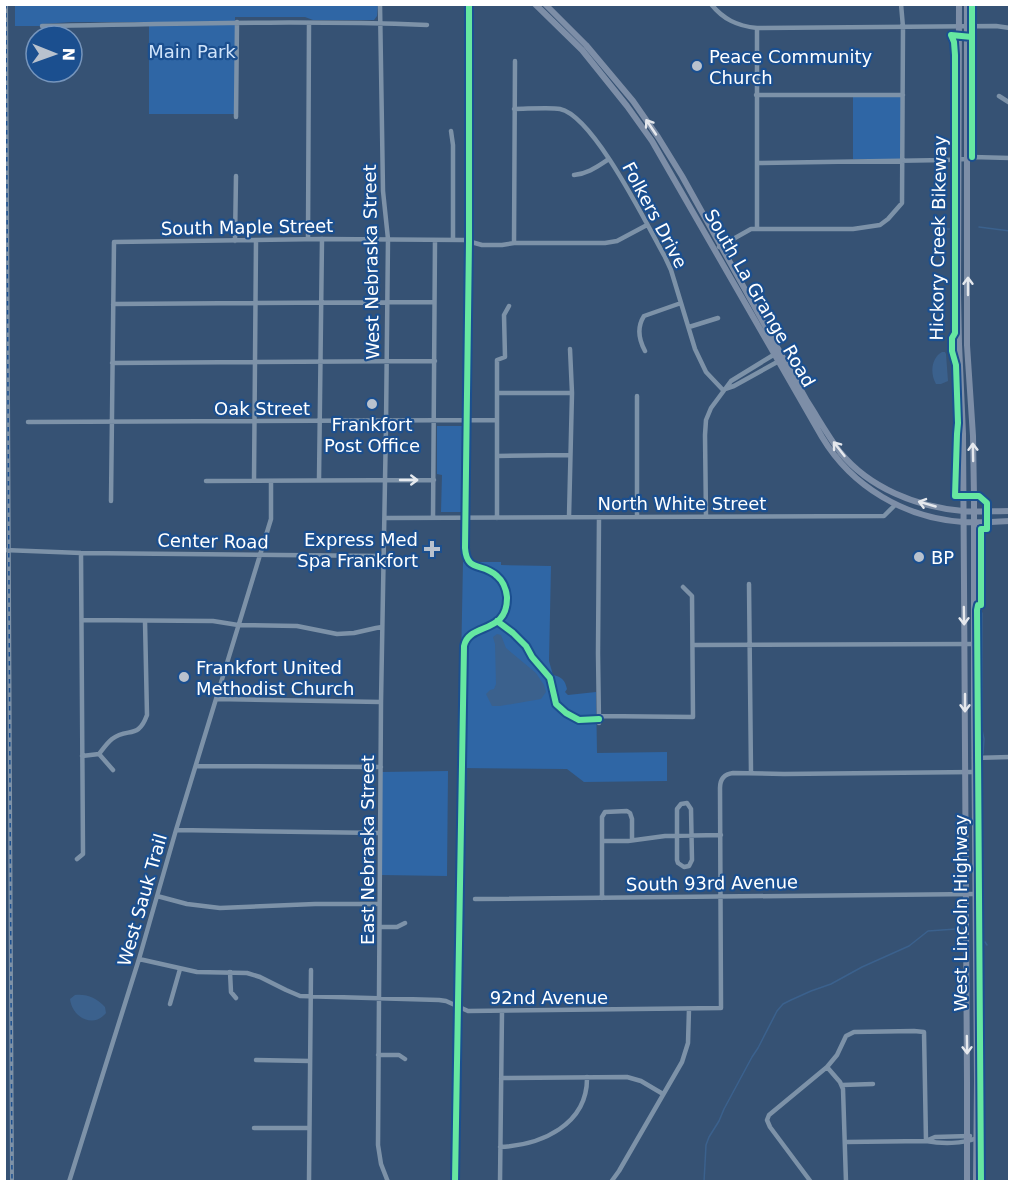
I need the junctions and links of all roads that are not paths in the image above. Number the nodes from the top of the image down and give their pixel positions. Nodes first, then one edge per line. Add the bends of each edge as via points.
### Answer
1 (380, 4) edge
2 (711, 4) edge
3 (901, 4) edge
4 (959, 4) edge
5 (967, 4) edge
6 (541, 6) edge
7 (237, 22) junction
8 (309, 22) junction
9 (380, 23) junction
10 (426, 25) dead end
11 (84, 26) edge
12 (959, 26) junction
13 (903, 27) junction
14 (967, 27) junction
15 (756, 28) junction
16 (1010, 28) edge
17 (515, 61) dead end
18 (756, 95) junction
19 (903, 95) junction
20 (999, 96) dead end
21 (1010, 103) edge
22 (514, 109) junction
23 (236, 117) dead end
24 (451, 131) dead end
25 (1010, 158) edge
26 (609, 159) junction
27 (958, 159) junction
28 (967, 159) junction
29 (903, 160) junction
30 (758, 163) junction
31 (574, 174) dead end
32 (236, 176) dead end
33 (647, 225) junction
34 (757, 229) junction
35 (308, 239) junction
36 (322, 239) junction
37 (388, 239) junction
38 (435, 240) junction
39 (453, 240) junction
40 (235, 241) junction
41 (256, 241) junction
42 (514, 243) junction
43 (721, 246) junction
44 (714, 249) junction
45 (322, 302) junction
46 (388, 302) junction
47 (434, 302) junction
48 (256, 303) junction
49 (681, 303) junction
50 (113, 304) junction
51 (509, 306) dead end
52 (718, 318) dead end
53 (689, 327) junction
54 (570, 349) dead end
55 (645, 351) dead end
56 (778, 357) junction
57 (387, 361) junction
58 (435, 361) junction
59 (255, 362) junction
60 (321, 362) junction
61 (112, 363) junction
62 (723, 390) junction
63 (497, 393) junction
64 (572, 393) junction
65 (637, 396) dead end
66 (497, 420) junction
67 (386, 421) junction
68 (434, 421) junction
69 (28, 422) dead end
70 (254, 422) junction
71 (320, 422) junction
72 (112, 423) junction
73 (570, 455) junction
74 (497, 456) junction
75 (319, 480) junction
76 (385, 480) junction
77 (434, 480) junction
78 (254, 481) junction
79 (271, 481) junction
80 (207, 482) dead end
81 (111, 501) dead end
82 (895, 505) junction
83 (963, 511) junction
84 (974, 511) junction
85 (1010, 511) edge
86 (706, 516) junction
87 (569, 517) junction
88 (599, 517) junction
89 (637, 517) junction
90 (385, 518) junction
91 (434, 518) junction
92 (497, 518) junction
93 (1010, 521) edge
94 (963, 522) junction
95 (974, 522) junction
96 (4, 551) edge
97 (81, 553) junction
98 (260, 555) junction
99 (383, 556) junction
100 (749, 584) dead end
101 (683, 587) dead end
102 (82, 620) junction
103 (145, 621) junction
104 (238, 625) junction
105 (382, 627) junction
106 (964, 644) junction
107 (974, 644) junction
108 (693, 645) junction
109 (749, 645) junction
110 (216, 699) junction
111 (381, 702) junction
112 (599, 716) junction
113 (599, 723) dead end
114 (99, 754) junction
115 (81, 756) junction
116 (1010, 757) edge
117 (974, 758) junction
118 (196, 766) junction
119 (381, 767) junction
120 (113, 770) dead end
121 (965, 772) junction
122 (974, 772) junction
123 (751, 773) junction
124 (176, 830) junction
125 (380, 833) junction
126 (721, 835) junction
127 (677, 836) junction
128 (692, 836) junction
129 (632, 840) junction
130 (602, 841) junction
131 (77, 859) dead end
132 (966, 894) junction
133 (975, 894) junction
134 (157, 896) junction
135 (721, 897) junction
136 (602, 898) junction
137 (475, 899) dead end
138 (380, 904) junction
139 (405, 923) dead end
140 (380, 927) junction
141 (139, 959) junction
142 (180, 969) junction
143 (311, 970) dead end
144 (230, 972) junction
145 (311, 997) junction
146 (236, 998) dead end
147 (379, 999) junction
148 (170, 1004) dead end
149 (689, 1009) junction
150 (502, 1011) junction
151 (378, 1055) junction
152 (405, 1059) dead end
153 (256, 1060) dead end
154 (310, 1061) junction
155 (827, 1067) junction
156 (587, 1077) junction
157 (501, 1078) junction
158 (873, 1084) dead end
159 (842, 1085) junction
160 (663, 1094) junction
161 (254, 1128) dead end
162 (309, 1128) junction
163 (977, 1138) junction
164 (968, 1139) junction
165 (926, 1141) junction
166 (846, 1142) junction
167 (500, 1147) junction
168 (387, 1181) edge
169 (69, 1182) edge
170 (309, 1182) edge
171 (500, 1182) edge
172 (611, 1182) edge
173 (811, 1182) edge
174 (846, 1182) edge
175 (967, 1182) edge
176 (976, 1182) edge

1 - 9 street, West Nebraska Street
2 - 15 street via 729,21
3 - 13 street
4 - 12 main road, West Lincoln Highway
5 - 14 main road, West Lincoln Highway
43 -> 6 main road, South La Grange Road via 640,110 586,45
6 - 44 main road, South La Grange Road via 633,114
7 - 8 street
7 - 11 street
7 - 23 street
8 - 9 street
8 - 35 street
9 - 10 street
9 - 37 street, West Nebraska Street via 383,191
12 - 13 street
12 - 14 street
12 - 27 main road, West Lincoln Highway
13 - 15 street
13 - 19 street
14 - 16 street
14 - 28 main road, West Lincoln Highway
15 - 18 street
17 - 22 street
18 - 19 street
18 - 30 street
19 - 29 street
20 - 21 street
22 - 26 street, Folkers Drive via 560,109 574,115
22 - 42 street
24 - 39 street
25 - 28 street
26 - 31 street via 590,171
26 - 33 street, Folkers Drive
27 - 28 street
27 - 29 street
27 - 83 main road, West Lincoln Highway
84 -> 28 main road, West Lincoln Highway
29 - 30 street
29 - 34 street via 903,203 880,225
30 - 34 street
32 - 40 street
33 - 42 street, South Maple Street via 605,243
33 - 49 street, Folkers Drive via 671,270
34 - 43 street
35 - 36 street, South Maple Street
35 - 41 street, South Maple Street
36 - 37 street, South Maple Street
36 - 45 street
37 - 38 street, South Maple Street
37 - 46 street, West Nebraska Street
38 - 39 street, South Maple Street
38 - 47 street
39 - 42 street, South Maple Street via 482,245
40 - 41 street, South Maple Street
40 - 50 street, South Maple Street via 114,242
41 - 48 street
43 - 44 street
43 - 56 main road, South La Grange Road
44 - 56 main road, South La Grange Road
45 - 46 street
45 - 48 street
45 - 60 street
46 - 47 street
46 - 57 street, West Nebraska Street
47 - 58 street
48 - 50 street
48 - 59 street
49 - 53 street, Folkers Drive
49 - 55 street via 644,316 639,338
50 - 61 street
51 - 63 street via 504,315 505,357 498,360
52 - 53 street
53 - 62 street, Folkers Drive via 706,372
54 - 64 street
56 - 62 street
56 - 82 main road, South La Grange Road via 839,462 866,488
83 -> 56 main road, South La Grange Road via 899,495 874,482 839,450
57 - 58 street
57 - 60 street
57 - 67 street, West Nebraska Street
58 - 68 street
59 - 60 street
59 - 61 street
59 - 70 street
60 - 71 street
61 - 72 street
62 - 86 street via 706,420
63 - 64 street
63 - 66 street
64 - 73 street
65 - 89 street
66 - 68 street, Oak Street
66 - 74 street
67 - 68 street, Oak Street
67 - 71 street, Oak Street
67 - 76 street, West Nebraska Street
68 - 77 street
69 - 72 street, Oak Street
70 - 71 street, Oak Street
70 - 72 street, Oak Street
70 - 78 street
71 - 75 street
72 - 81 street
73 - 74 street
73 - 87 street
74 - 92 street
75 - 76 street
75 - 79 street
76 -> 77 street
76 - 90 street, West Nebraska Street
77 - 91 street
78 - 79 street
78 - 80 street
79 - 98 street, West Sauk Trail via 270,519
82 - 86 street, North White Street via 885,516
82 - 94 main road, South La Grange Road
83 - 84 main road, South La Grange Road
83 - 94 main road, West Lincoln Highway
84 - 85 main road, South La Grange Road
84 - 95 main road, West Lincoln Highway
86 - 89 street, North White Street
87 - 88 street, North White Street
87 - 92 street, North White Street
88 - 89 street, North White Street
88 - 112 street
90 - 91 street, North White Street
90 - 99 street, East Nebraska Street
91 - 92 street, North White Street
93 - 95 main road, South La Grange Road
94 - 95 main road, South La Grange Road
94 -> 106 main road, West Lincoln Highway
95 - 107 main road, West Lincoln Highway
96 - 97 street, Center Road
97 - 98 street, Center Road
97 - 102 street
98 - 99 street, Center Road
98 - 104 street, West Sauk Trail
99 - 105 street, East Nebraska Street
100 - 109 street
101 - 108 street via 692,596
102 - 103 street
102 - 115 street
103 - 104 street
103 - 114 street via 144,724 138,731 113,738
104 - 105 street via 297,626 337,634
104 - 110 street, West Sauk Trail
105 - 111 street, East Nebraska Street
106 - 107 street
106 - 109 street
106 -> 121 main road, West Lincoln Highway
107 - 117 main road, West Lincoln Highway
108 - 109 street
108 - 112 street via 693,717
109 - 123 street
110 - 111 street
110 - 118 street, West Sauk Trail
111 - 119 street, East Nebraska Street
112 - 113 street
114 - 115 street
114 - 120 street
115 - 131 street via 82,854
116 - 117 street
117 - 122 main road, West Lincoln Highway
118 - 119 street
118 - 124 street, West Sauk Trail
119 - 125 street, East Nebraska Street
121 - 122 street
121 - 123 street
121 - 132 main road, West Lincoln Highway
122 - 133 main road, West Lincoln Highway
123 - 126 street via 733,773 720,782
124 - 125 street
124 - 134 street, West Sauk Trail
125 - 138 street, East Nebraska Street
126 - 128 street
126 - 135 street
127 - 128 street
127 - 128 street via 678,863 684,867 691,863
127 - 128 street via 677,809 684,803 691,809
127 - 129 street
129 - 130 street
129 - 130 street via 630,813 608,811 602,817
130 - 136 street
132 - 133 street, South 93rd Avenue
132 - 135 street, South 93rd Avenue
132 -> 164 main road, West Lincoln Highway
133 - 163 main road, West Lincoln Highway
134 - 138 street via 220,908
134 - 141 street, West Sauk Trail
135 - 136 street, South 93rd Avenue
135 - 149 street, 92nd Avenue via 721,1008
136 - 137 street, South 93rd Avenue
138 - 140 street, East Nebraska Street
139 - 140 street
140 - 147 street, East Nebraska Street
141 - 142 street, 92nd Avenue
141 - 169 street, West Sauk Trail
142 - 144 street, 92nd Avenue
142 - 148 street
143 - 145 street
144 - 145 street, 92nd Avenue via 260,977 300,996
144 - 146 street via 231,992
145 - 147 street, 92nd Avenue
145 - 154 street
147 - 150 street, 92nd Avenue via 439,1000 468,1011
147 - 151 street, East Nebraska Street
149 - 150 street, 92nd Avenue
149 - 160 street via 682,1062
150 - 157 street
151 - 152 street via 399,1055
151 - 168 street, East Nebraska Street via 378,1144
153 - 154 street
154 - 162 street
155 - 159 street
155 - 165 street via 851,1033 924,1032
155 - 173 street via 767,1120
156 - 157 street
156 - 160 street via 627,1077
156 - 167 street via 587,1092 579,1108 558,1132
157 - 167 street
158 - 159 street
159 - 166 street
160 - 172 street
161 - 162 street
162 - 170 street
163 - 164 street
163 - 176 main road, West Lincoln Highway
164 - 165 street via 935,1137
164 - 175 main road, West Lincoln Highway
165 - 166 street
166 - 174 street
167 - 171 street

